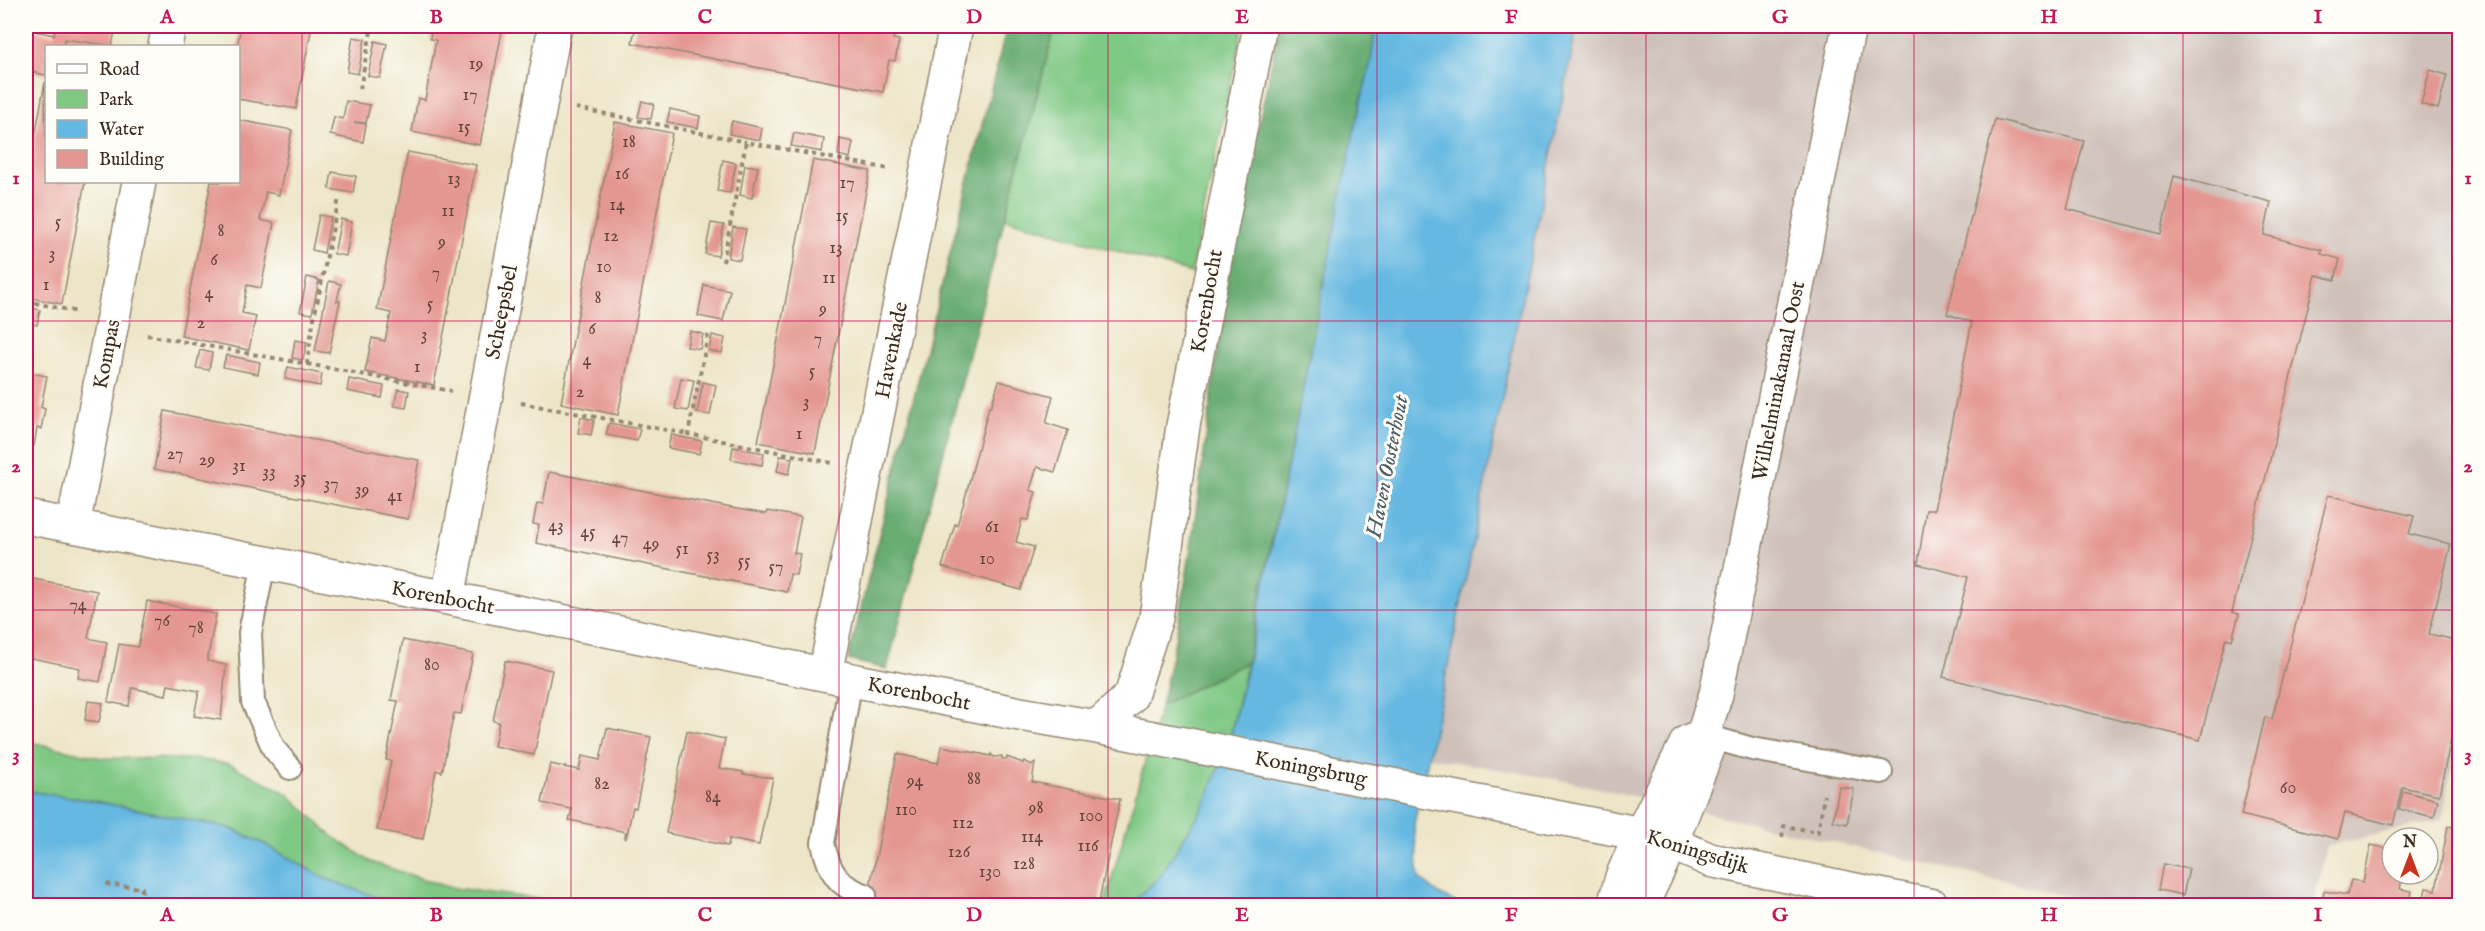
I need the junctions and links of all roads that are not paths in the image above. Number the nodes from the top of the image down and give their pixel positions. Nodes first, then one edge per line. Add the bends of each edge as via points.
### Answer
1 (169, 26) edge
2 (555, 26) edge
3 (956, 26) edge
4 (1260, 26) edge
5 (1849, 26) edge
6 (165, 45) edge
7 (139, 183) edge
8 (26, 517) edge
9 (73, 526) junction
10 (264, 563) junction
11 (448, 598) junction
12 (838, 677) junction
13 (1097, 727) junction
14 (1703, 735) junction
15 (290, 768) dead end
16 (1881, 772) dead end
17 (1462, 798) joint
18 (1656, 838) junction
19 (865, 895) dead end
20 (1614, 906) edge
21 (1641, 906) edge
22 (1933, 906) edge

1 - 6 street
2 - 11 street, Scheepsbel
3 - 12 street, Havenkade via 866,471
4 - 13 street, Korenbocht via 1183,426 1156,618 1131,696
5 - 14 street, Wilhelminakanaal Oost via 1716,694
7 - 9 street, Kompas
8 - 9 street, Korenbocht
9 - 10 street, Korenbocht
10 - 11 street, Korenbocht
10 - 15 lane via 250,633 253,702 274,749
11 - 12 street, Korenbocht
12 - 13 street, Korenbocht
12 - 19 lane via 824,843 828,865 841,883
13 - 17 street, Koningsbrug
14 - 16 lane via 1752,749
14 - 18 street, Wilhelminakanaal Oost via 1708,749
17 - 18 street, Koningsdijk
18 - 20 street, Wilhelminakanaal Oost via 1623,877
18 - 21 street, Wilhelminakanaal Oost
18 - 22 street, Koningsdijk via 1710,860

